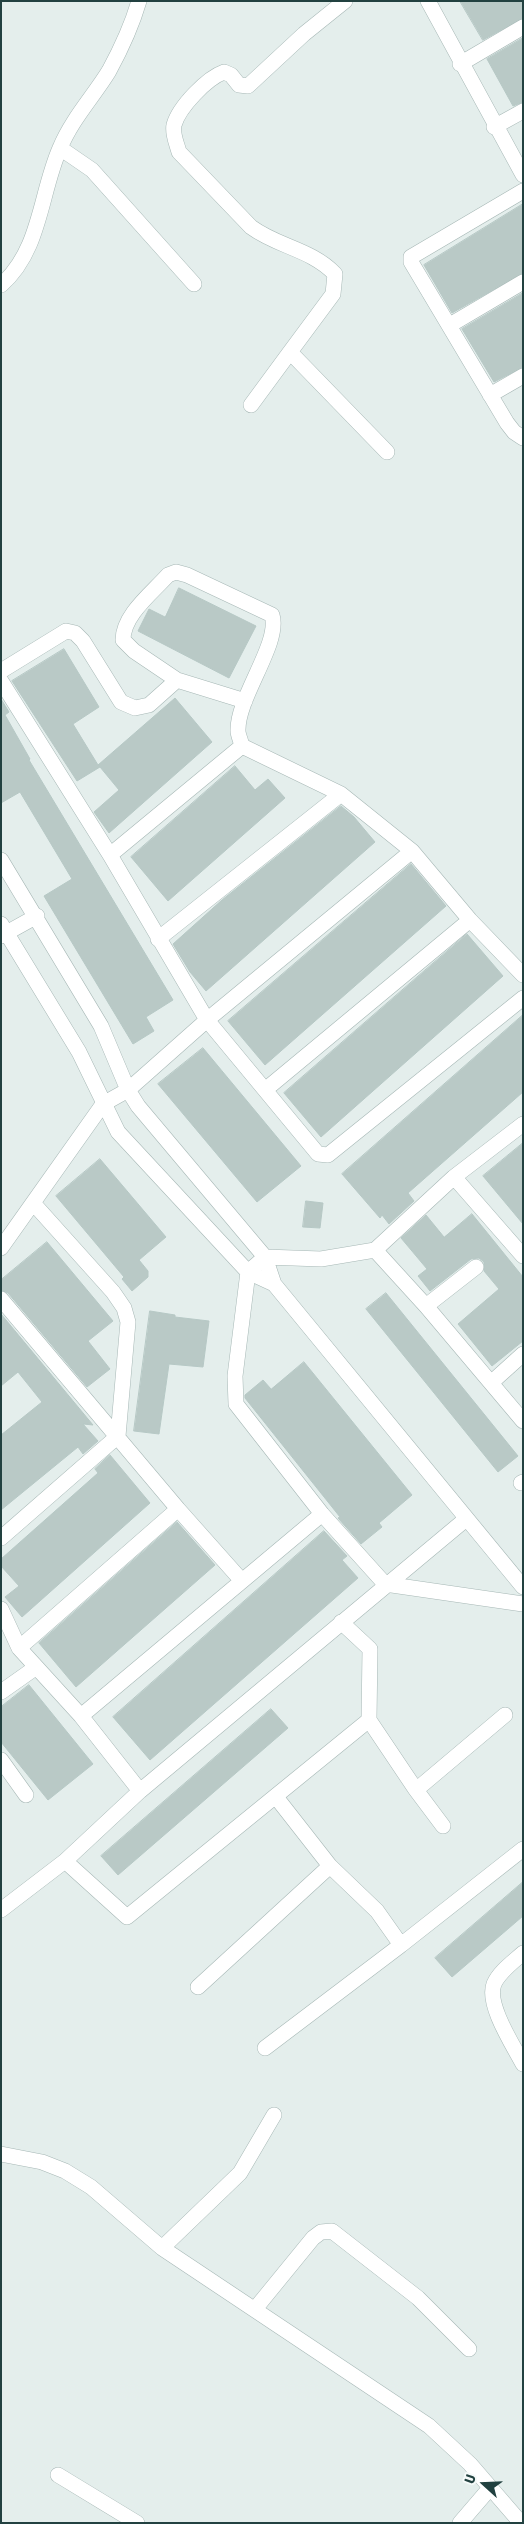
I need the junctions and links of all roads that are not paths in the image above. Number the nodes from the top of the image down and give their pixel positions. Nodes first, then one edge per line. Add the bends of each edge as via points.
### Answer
1 (139, 1) edge
2 (345, 1) edge
3 (428, 1) edge
4 (523, 26) edge
5 (460, 64) junction
6 (523, 111) edge
7 (494, 127) junction
8 (60, 148) junction
9 (523, 175) edge
10 (523, 191) edge
11 (523, 282) edge
12 (194, 284) dead end
13 (1, 285) edge
14 (450, 325) junction
15 (290, 352) junction
16 (523, 376) edge
17 (490, 395) junction
18 (251, 405) dead end
19 (523, 438) edge
20 (387, 452) dead end
21 (1, 671) edge
22 (177, 680) junction
23 (1, 681) edge
24 (245, 701) junction
25 (242, 746) junction
26 (341, 794) junction
27 (412, 851) junction
28 (110, 855) junction
29 (1, 860) edge
30 (36, 916) junction
31 (470, 920) junction
32 (3, 931) edge
33 (158, 939) junction
34 (523, 975) edge
35 (523, 998) edge
36 (207, 1020) junction
37 (128, 1090) junction
38 (264, 1090) junction
39 (104, 1104) junction
40 (523, 1124) edge
41 (454, 1177) junction
42 (34, 1204) junction
43 (1, 1248) edge
44 (375, 1250) junction
45 (523, 1256) edge
46 (265, 1257) junction
47 (476, 1267) dead end
48 (248, 1272) junction
49 (274, 1284) junction
50 (1, 1299) edge
51 (426, 1306) junction
52 (523, 1354) edge
53 (492, 1382) junction
54 (523, 1421) edge
55 (118, 1436) junction
56 (178, 1509) junction
57 (322, 1514) junction
58 (466, 1519) junction
59 (1, 1538) edge
60 (242, 1581) junction
61 (385, 1584) junction
62 (523, 1587) edge
63 (523, 1604) edge
64 (1, 1609) edge
65 (341, 1622) junction
66 (19, 1648) junction
67 (35, 1668) junction
68 (1, 1692) edge
69 (504, 1715) dead end
70 (81, 1716) junction
71 (369, 1720) junction
72 (1, 1760) edge
73 (416, 1790) junction
74 (140, 1791) junction
75 (26, 1795) dead end
76 (276, 1797) junction
77 (443, 1826) dead end
78 (523, 1849) edge
79 (65, 1861) junction
80 (330, 1866) junction
81 (1, 1910) edge
82 (401, 1945) junction
83 (523, 1953) edge
84 (198, 1988) dead end
85 (265, 2048) dead end
86 (523, 2064) edge
87 (274, 2115) dead end
88 (1, 2154) edge
89 (162, 2248) junction
90 (255, 2308) junction
91 (469, 2349) dead end
92 (58, 2475) dead end
93 (490, 2488) junction
94 (137, 2523) edge
95 (460, 2523) edge
96 (521, 2523) edge

1 - 8 street via 134,20 109,71
2 - 15 street via 248,86 239,85 224,72 206,81 174,125 179,152 251,227 323,262 334,274 333,294
3 - 5 street
4 - 5 street
5 - 7 street
6 - 7 street
7 - 9 street
8 - 12 street via 92,170
8 - 13 street via 26,255
10 - 14 street via 411,257
11 - 14 street
14 - 17 street
15 - 18 street
15 - 20 street
16 - 17 street
17 - 19 street via 507,423
21 - 22 street via 66,631 75,633 83,641 121,702 135,708 149,705
22 - 24 street
22 - 24 street via 123,640 123,629 130,618 168,575 176,572 272,615 273,630
23 - 28 street
24 - 25 street via 238,731
25 - 26 street
25 - 28 street
26 - 27 street
26 - 33 street
27 - 31 street
27 - 36 street
28 - 33 street
29 - 30 street
30 - 32 street
30 - 37 street via 101,1026
31 - 34 street
31 - 38 street
32 - 39 street via 80,1052
33 - 36 street
35 - 38 street via 328,1155 318,1154
36 - 37 street
36 - 38 street
37 - 39 street
37 - 46 street
39 - 42 street
39 - 48 street via 118,1132
40 - 41 street
41 - 44 street
41 - 45 street
42 - 43 street
42 - 55 street via 124,1308 128,1322
44 - 46 street via 320,1259
44 - 51 street
46 - 48 street
46 - 49 street
47 - 51 street
48 - 49 street
48 - 57 street via 235,1376 236,1404
49 - 58 street
50 - 55 street
51 - 53 street
52 - 53 street
53 - 54 street
55 - 56 street
55 - 59 street
56 - 60 street
56 - 66 street
57 - 60 street
57 - 61 street
58 - 61 street
58 - 62 street
60 - 70 street
61 - 63 street
61 - 65 street
64 - 66 street
65 - 71 street via 370,1649
65 - 74 street
66 - 67 street
67 - 68 street
67 - 70 street
69 - 73 street
70 - 74 street
71 - 73 street
71 - 76 street
72 - 75 street
73 - 77 street
74 - 79 street
76 - 79 street via 127,1917
76 - 80 street
78 - 82 street
79 - 81 street
80 - 82 street via 377,1911
80 - 84 street
82 - 85 street
83 - 86 street via 499,1975 491,1992 494,2007
87 - 89 street via 240,2173
88 - 89 street via 42,2162 65,2171 92,2187
89 - 90 street
90 - 91 street via 313,2238 321,2232 332,2231 418,2298
90 - 93 street via 429,2426
92 - 94 street
93 - 95 street
93 - 96 street

